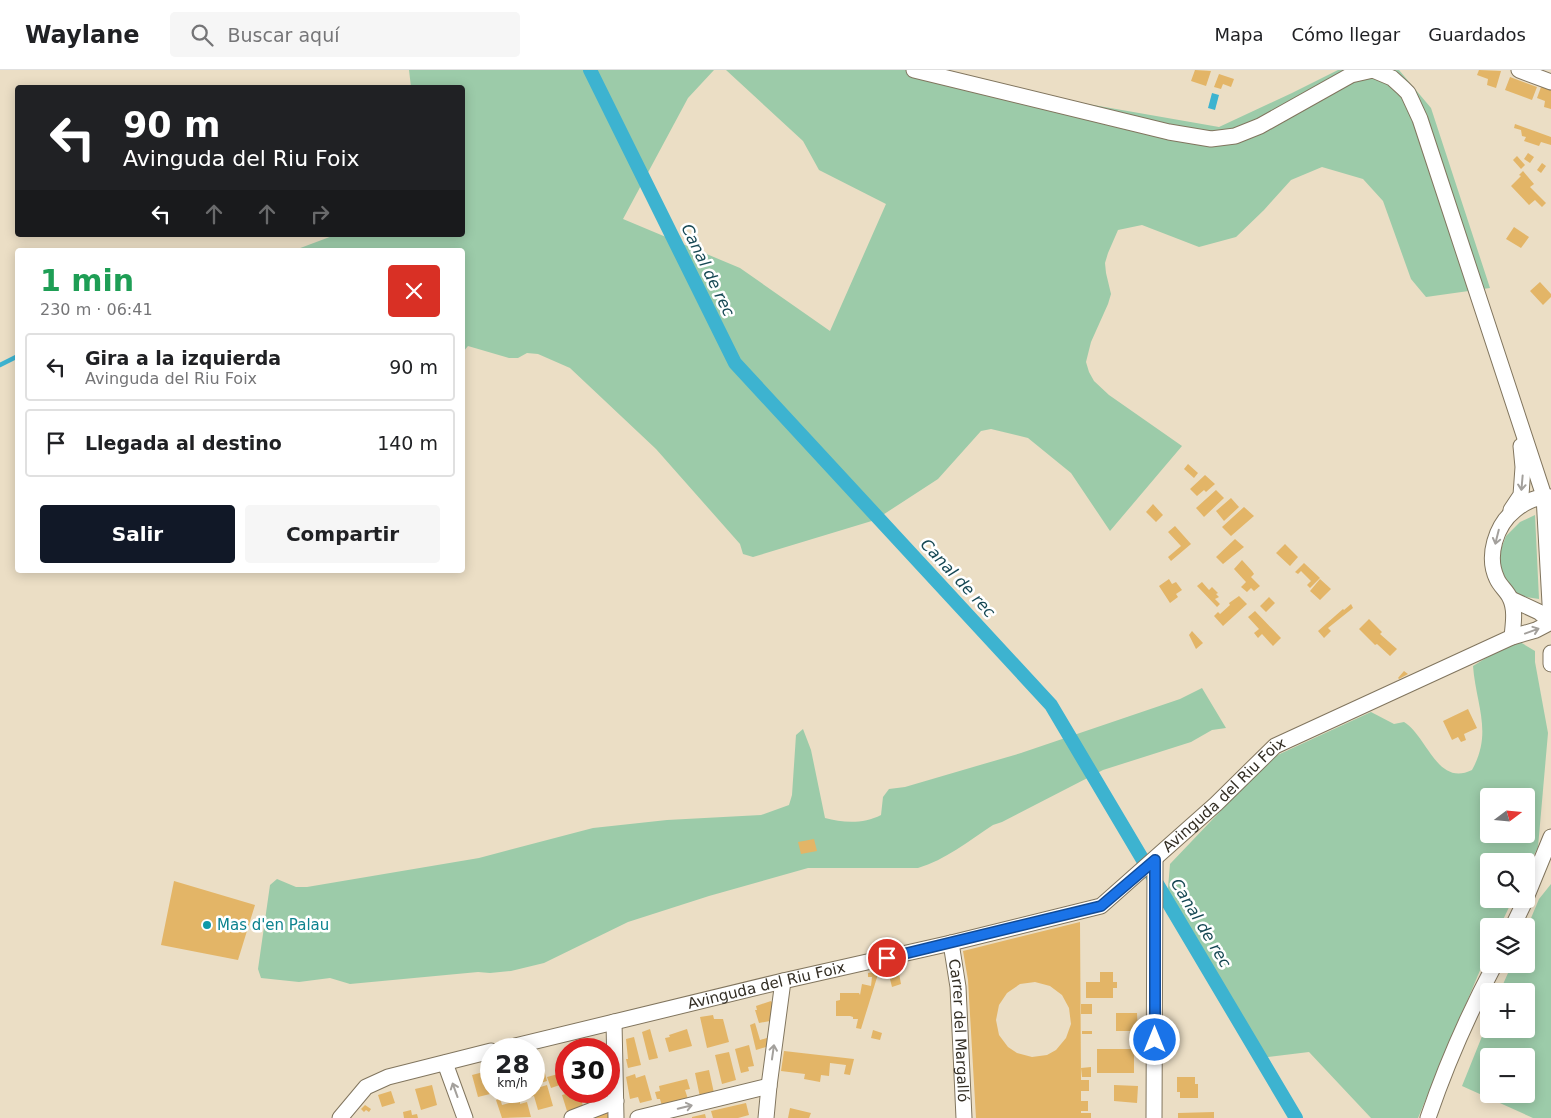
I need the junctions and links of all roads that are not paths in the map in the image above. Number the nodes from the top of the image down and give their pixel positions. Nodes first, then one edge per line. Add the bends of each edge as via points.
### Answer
1 (914, 70) edge
2 (1519, 70) edge
3 (1551, 82) edge
4 (1518, 417) junction
5 (1548, 497) edge
6 (1507, 516) junction
7 (1511, 599) junction
8 (1551, 621) edge
9 (1512, 637) junction
10 (1551, 654) edge
11 (1551, 664) edge
12 (1551, 837) edge
13 (1155, 860) junction
14 (1535, 876) edge
15 (951, 943) junction
16 (1491, 973) edge
17 (783, 981) junction
18 (614, 1022) junction
19 (614, 1038) edge
20 (545, 1039) edge
21 (480, 1055) edge
22 (444, 1063) junction
23 (769, 1086) junction
24 (611, 1103) edge
25 (616, 1103) edge
26 (340, 1118) edge
27 (465, 1118) edge
28 (572, 1118) edge
29 (616, 1118) edge
30 (638, 1118) edge
31 (766, 1118) edge
32 (964, 1118) edge
33 (1154, 1118) edge
34 (1428, 1118) edge

1 - 4 street via 1169,132 1211,139 1235,136 1260,126 1351,75 1373,70 1392,78 1408,93 1420,119
2 - 3 street
4 - 5 street
4 -> 6 street via 1522,486
5 - 6 street via 1521,505
5 - 8 street
6 -> 7 street via 1499,528 1492,555 1497,579
7 - 8 street
7 - 9 street
9 -> 8 street, Avinguda del Riu Foix via 1536,630
9 - 13 street, Avinguda del Riu Foix via 1275,746
10 - 11 street
12 - 14 street
13 - 15 street, Avinguda del Riu Foix via 1101,906
13 - 33 street
15 - 17 street, Avinguda del Riu Foix
15 - 32 street, Carrer del Margalló via 958,987
16 - 34 street via 1451,1056
17 - 18 street, Avinguda del Riu Foix
23 -> 17 street
18 - 19 street
18 - 20 street, Avinguda del Riu Foix
21 - 22 street
22 - 26 street via 388,1076 366,1087
27 -> 22 street
30 -> 23 street
23 - 31 street
24 - 28 street
25 - 29 street

